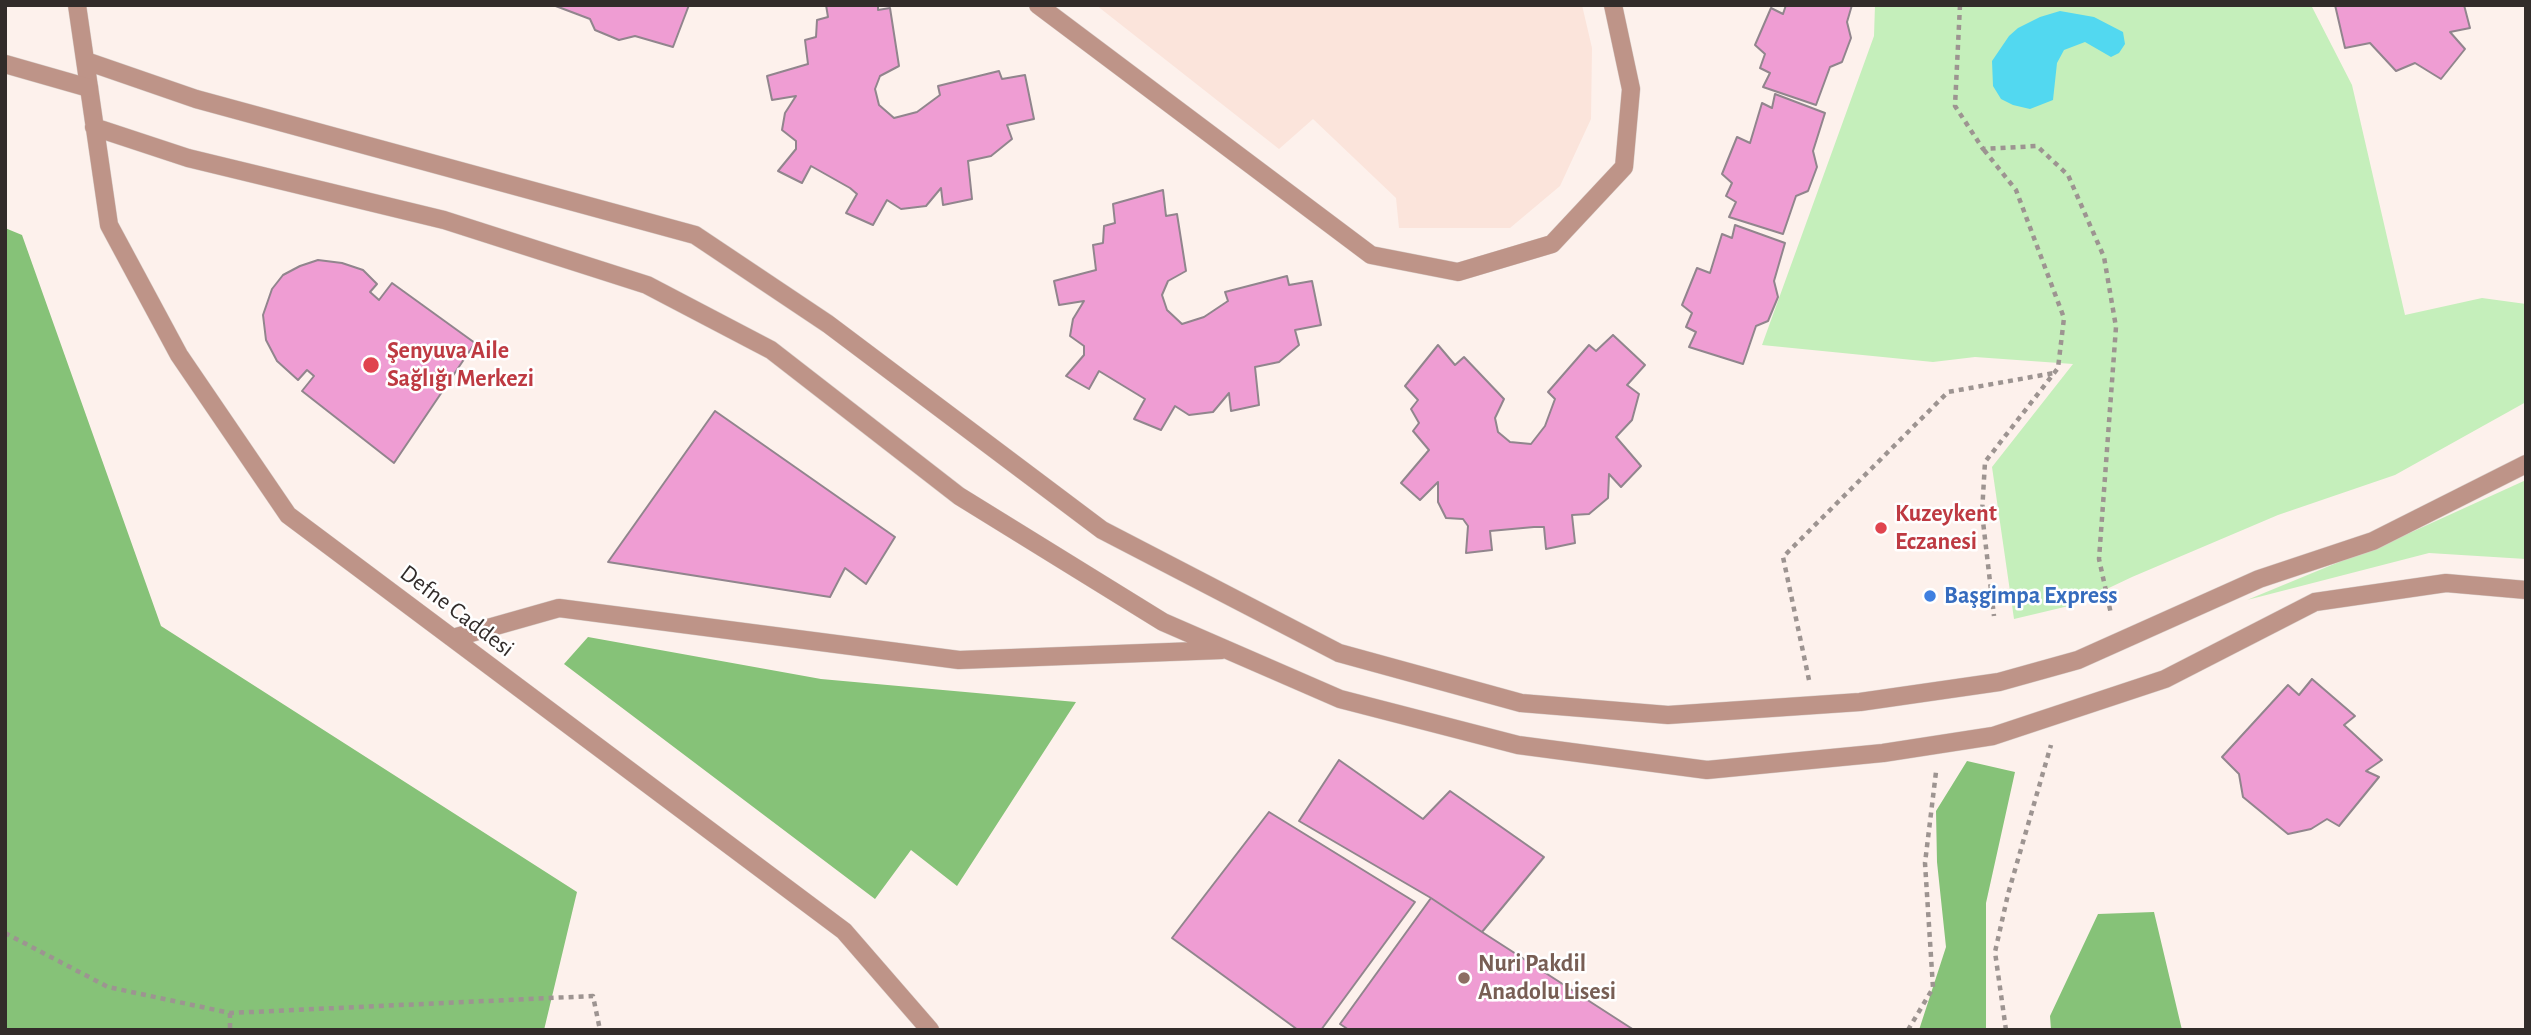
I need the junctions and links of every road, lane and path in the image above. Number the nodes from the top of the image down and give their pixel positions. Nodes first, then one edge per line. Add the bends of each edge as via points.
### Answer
1 (77, 5) edge
2 (1038, 5) edge
3 (1614, 5) edge
4 (1960, 5) edge
5 (86, 61) junction
6 (5, 64) edge
7 (89, 88) junction
8 (94, 127) junction
9 (1983, 149) junction
10 (2055, 373) junction
11 (2526, 464) edge
12 (2526, 590) edge
13 (1994, 615) dead end
14 (453, 638) junction
15 (2118, 642) junction
16 (1227, 650) junction
17 (1814, 705) junction
18 (2060, 714) junction
19 (1940, 744) junction
20 (5, 933) edge
21 (230, 1013) junction
22 (230, 1030) edge
23 (600, 1030) edge
24 (930, 1030) edge
25 (1908, 1030) edge
26 (2006, 1030) edge

1 - 5 street, Defne Caddesi
2 - 3 street via 1371,255 1458,272 1552,244 1623,167 1631,89
4 - 9 path via 1955,106
5 - 7 street, Defne Caddesi
5 - 17 street via 196,99 695,235 828,324 1102,530 1339,653 1521,704 1668,715
6 - 7 street
7 - 8 street, Defne Caddesi
8 - 14 street, Defne Caddesi via 109,225 179,355 288,515
8 - 16 street via 188,158 444,220 647,285 771,350 959,496 1163,622
9 - 10 path via 2016,190 2064,318
9 - 15 path via 2037,146 2068,175 2104,257 2116,327 2099,559
10 - 13 path via 1985,462 1982,513
10 - 17 path via 1948,392 1783,557
11 - 15 street via 2373,541 2259,579
12 - 18 street via 2446,583 2315,602 2165,679
14 - 16 street via 559,608 959,660
14 - 24 street, Defne Caddesi via 844,932
15 - 17 street via 2078,660 1999,682
16 - 19 street via 1340,699 1518,745 1707,770
18 - 19 street via 1993,736
18 - 26 path via 1995,952
19 - 25 path via 1925,863 1933,988
20 - 21 path via 108,987
21 - 22 path
21 - 23 path via 593,996

